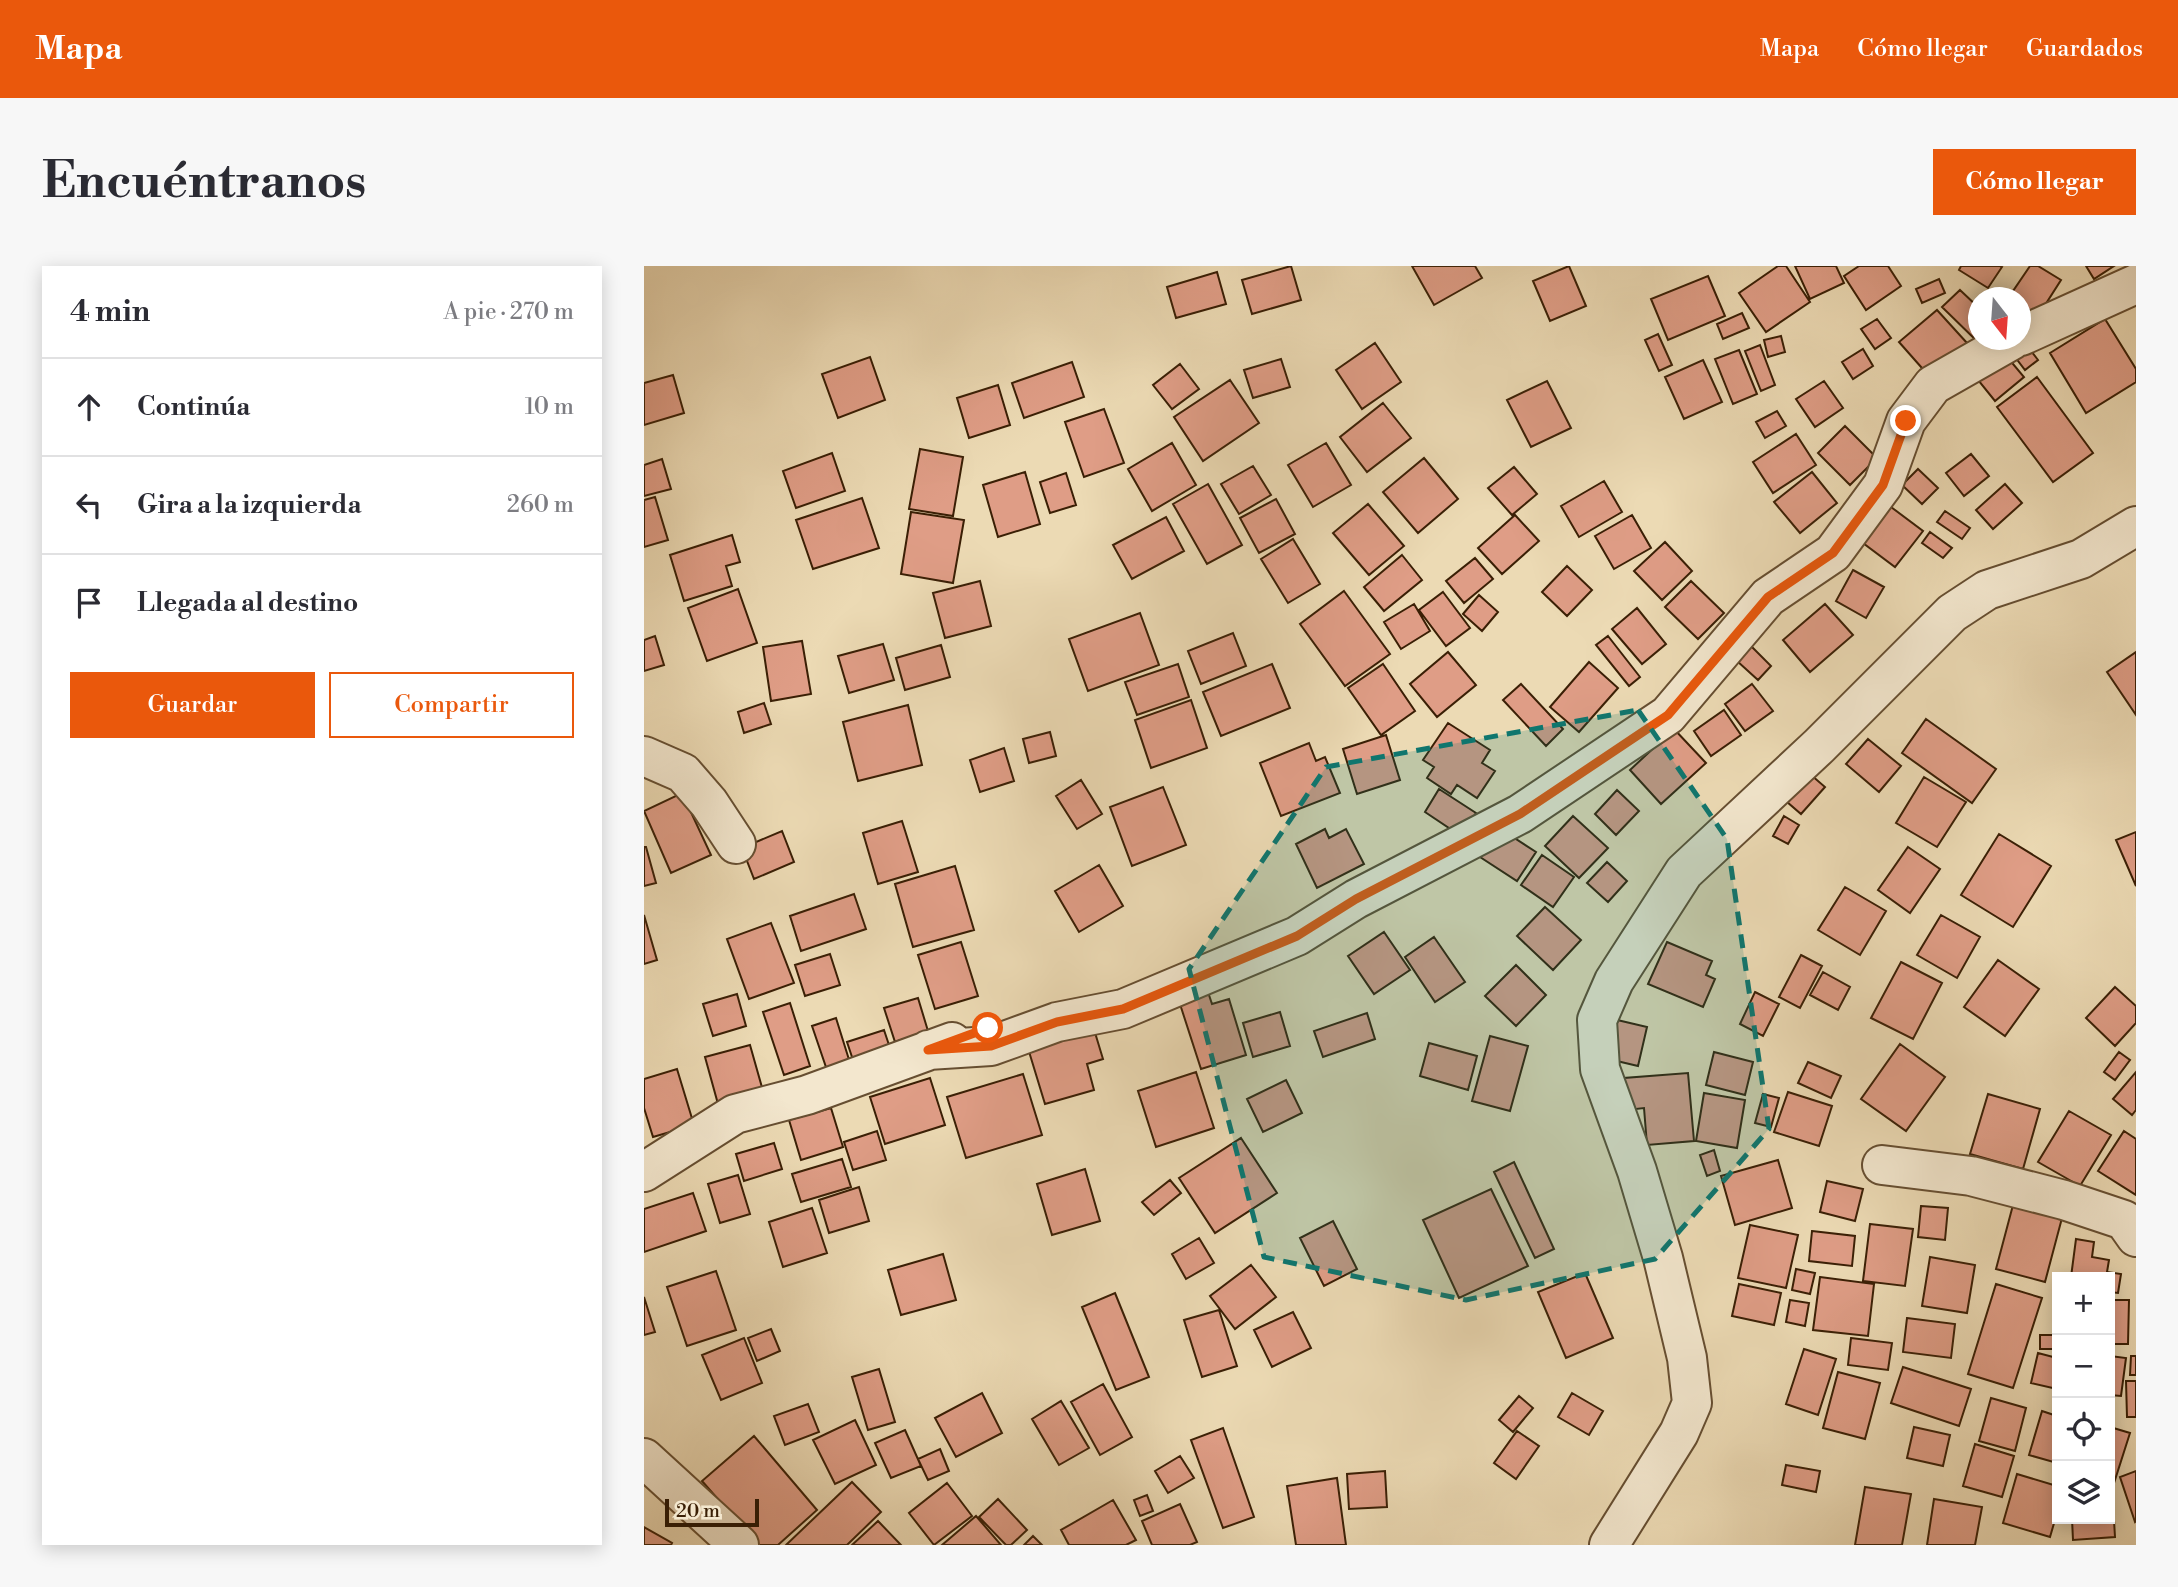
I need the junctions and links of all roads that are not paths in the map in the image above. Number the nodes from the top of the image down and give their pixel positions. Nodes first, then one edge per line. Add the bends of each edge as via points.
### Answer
1 (2136, 284) edge
2 (2031, 331) edge
3 (1994, 350) edge
4 (2136, 526) edge
5 (644, 756) edge
6 (736, 844) dead end
7 (988, 1028) dead end
8 (928, 1050) junction
9 (1882, 1165) dead end
10 (644, 1172) edge
11 (2136, 1237) edge
12 (644, 1458) edge
13 (739, 1545) edge
14 (1608, 1545) edge

1 - 2 street
3 - 8 street via 1933,384 1906,421 1883,485 1833,553 1768,597 1668,715 1531,807 1356,899 1297,936 1123,1009 1057,1022 991,1046
4 - 14 street via 2081,559 1987,590 1952,613 1684,872 1614,981 1597,1020 1600,1069 1663,1258 1687,1357 1692,1403 1679,1433
5 - 6 street via 683,773
7 - 8 street
8 - 10 street via 807,1096 734,1114
9 - 11 street via 1971,1176 2064,1200 2124,1220
12 - 13 street

